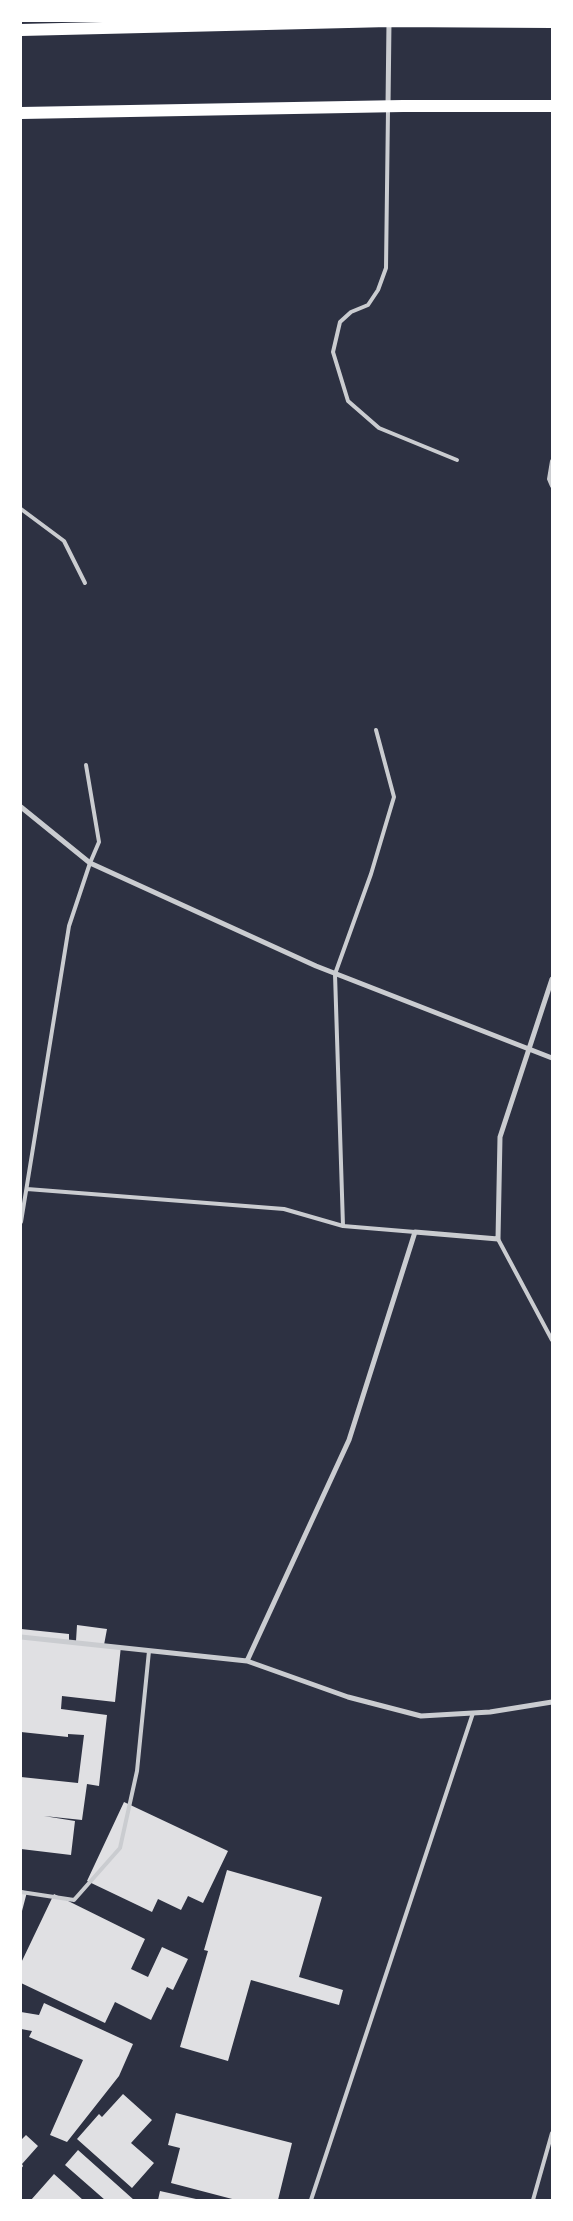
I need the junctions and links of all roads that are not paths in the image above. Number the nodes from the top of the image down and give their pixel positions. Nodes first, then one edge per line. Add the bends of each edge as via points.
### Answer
1 (389, 21) edge
2 (552, 22) edge
3 (21, 30) edge
4 (388, 106) junction
5 (552, 106) edge
6 (21, 113) edge
7 (457, 460) dead end
8 (552, 461) edge
9 (552, 486) edge
10 (21, 510) edge
11 (85, 583) dead end
12 (376, 730) dead end
13 (86, 765) dead end
14 (21, 807) edge
15 (90, 863) junction
16 (335, 974) junction
17 (552, 979) edge
18 (527, 1050) junction
19 (552, 1058) edge
20 (26, 1189) junction
21 (21, 1222) edge
22 (343, 1226) junction
23 (415, 1232) junction
24 (498, 1239) junction
25 (552, 1340) edge
26 (21, 1638) edge
27 (148, 1651) junction
28 (247, 1661) junction
29 (552, 1702) edge
30 (472, 1713) junction
31 (21, 1892) edge
32 (552, 2133) edge
33 (311, 2200) edge
34 (533, 2200) edge

1 - 2 main road
1 - 3 main road
1 - 4 street
4 - 5 main road
4 - 6 main road
4 - 7 lane via 386,268 368,305 351,312 340,322 334,352 348,401 379,428
8 - 9 lane via 549,479
10 - 11 lane via 64,541
12 - 16 lane via 394,797 371,874
13 - 15 lane via 99,842
14 - 15 street
15 - 16 street
15 - 20 lane via 69,926
16 - 18 street
16 - 22 lane
17 - 18 street
18 - 19 street
18 - 24 street via 500,1138
20 - 21 lane
20 - 22 lane via 284,1209
22 - 23 lane
23 - 24 street
23 - 28 street via 350,1440
24 - 25 lane
26 - 27 street
27 - 28 street
27 - 31 lane via 138,1771 120,1848 74,1900
28 - 30 street via 348,1697 421,1716
29 - 30 street
30 - 33 lane
32 - 34 lane

